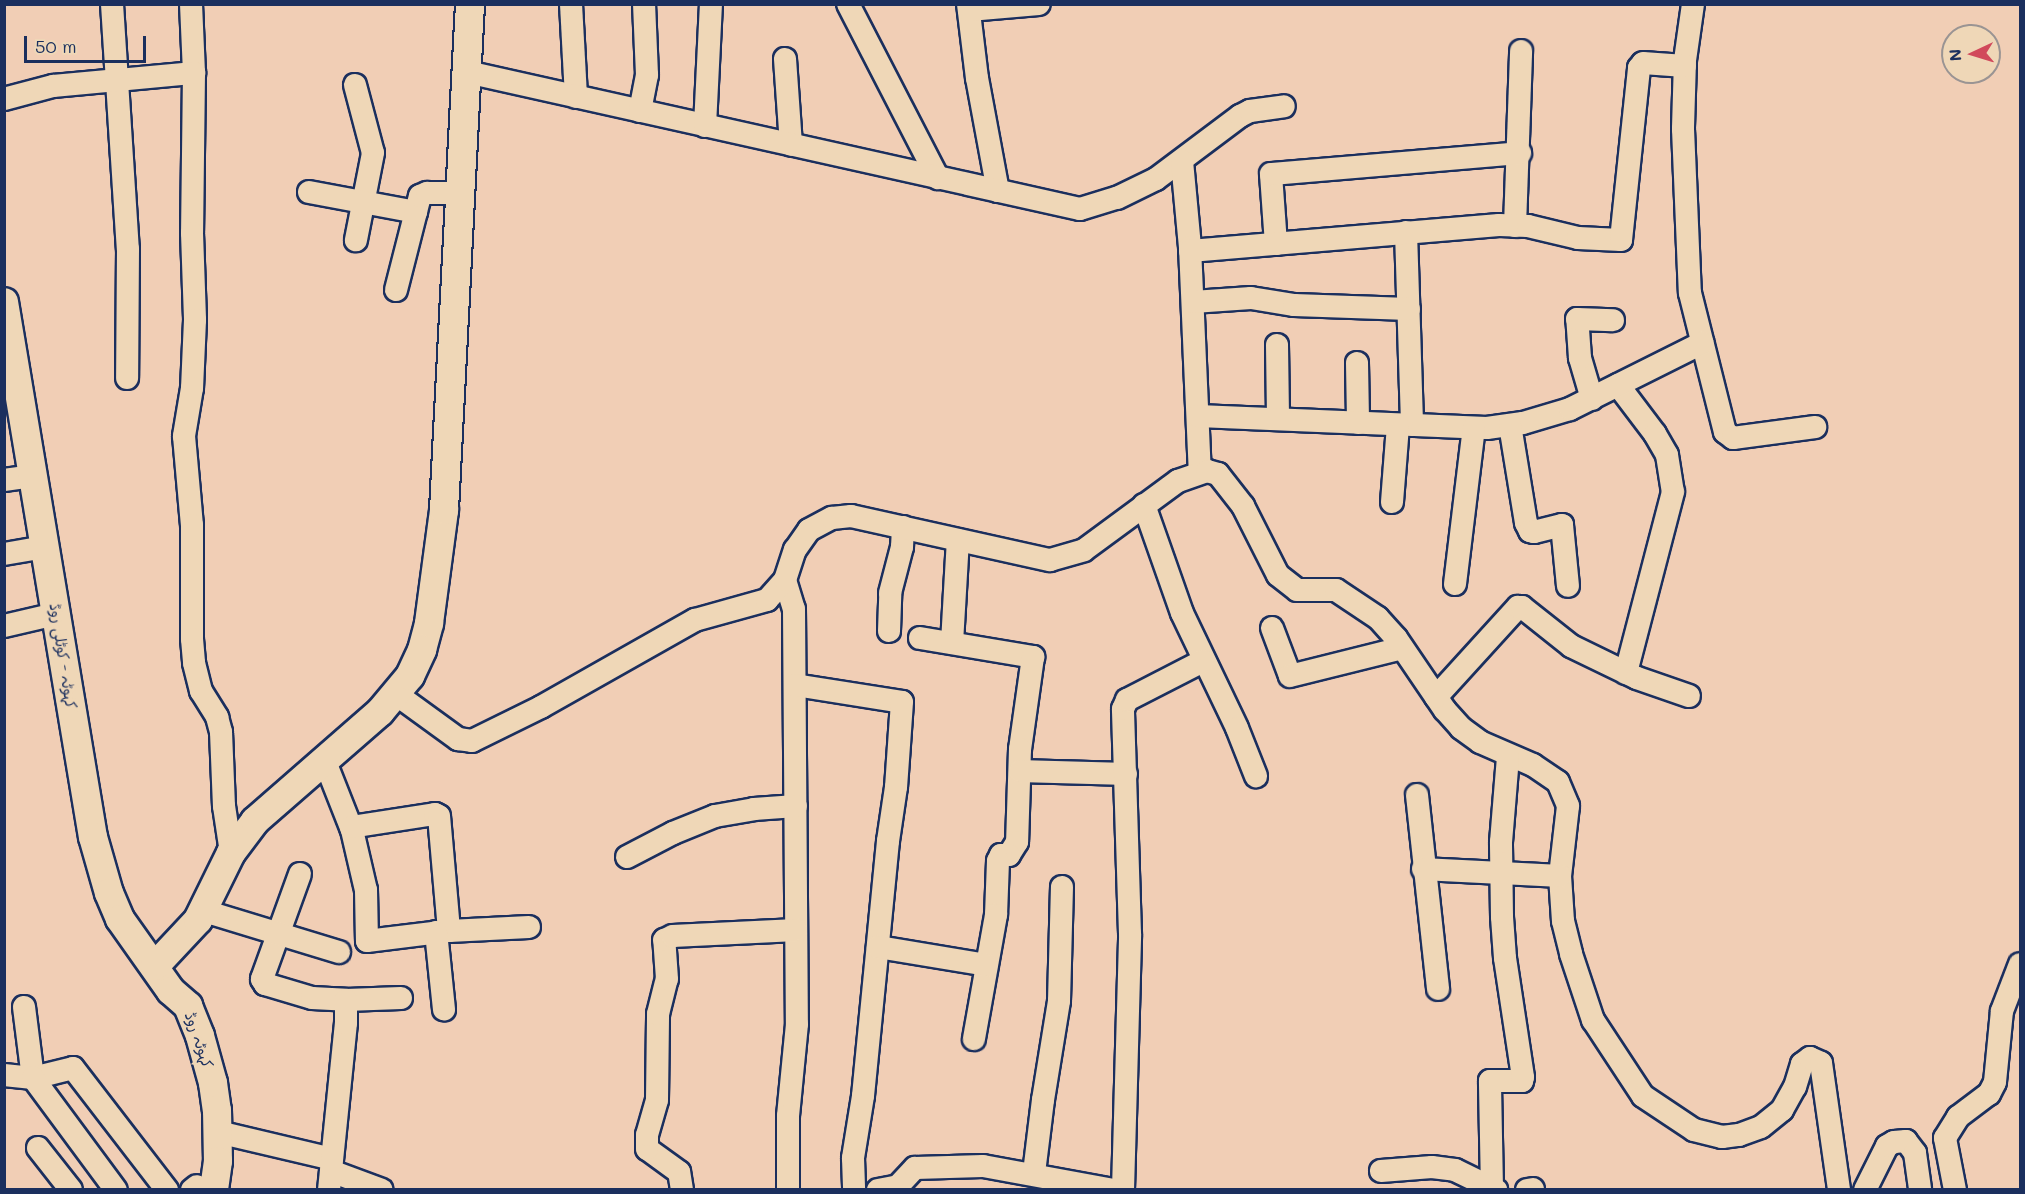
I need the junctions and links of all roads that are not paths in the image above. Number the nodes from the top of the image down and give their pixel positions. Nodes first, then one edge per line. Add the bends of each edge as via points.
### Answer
1 (112, 4) edge
2 (191, 4) edge
3 (470, 4) edge
4 (572, 4) edge
5 (644, 4) edge
6 (711, 4) edge
7 (848, 4) edge
8 (1039, 4) edge
9 (1693, 4) edge
10 (969, 7) edge
11 (1521, 51) dead end
12 (785, 59) dead end
13 (1685, 66) junction
14 (467, 72) junction
15 (194, 73) junction
16 (117, 80) junction
17 (355, 85) dead end
18 (576, 97) junction
19 (4, 99) edge
20 (1284, 106) dead end
21 (639, 111) junction
22 (705, 126) junction
23 (791, 145) junction
24 (1520, 153) junction
25 (1182, 161) junction
26 (938, 178) junction
27 (998, 191) junction
28 (309, 192) dead end
29 (461, 194) junction
30 (364, 202) junction
31 (416, 212) junction
32 (1515, 226) junction
33 (1406, 232) junction
34 (356, 240) dead end
35 (1276, 244) junction
36 (1190, 251) junction
37 (396, 290) dead end
38 (4, 302) edge
39 (1192, 302) junction
40 (1409, 309) junction
41 (1613, 320) dead end
42 (1702, 343) junction
43 (1277, 345) dead end
44 (1357, 363) dead end
45 (127, 378) dead end
46 (1618, 385) junction
47 (1592, 399) junction
48 (1198, 416) junction
49 (1278, 419) junction
50 (1358, 423) junction
51 (1405, 425) junction
52 (1510, 425) junction
53 (1815, 427) dead end
54 (1474, 428) junction
55 (1200, 472) junction
56 (33, 476) junction
57 (4, 480) edge
58 (1392, 502) dead end
59 (1144, 505) junction
60 (903, 527) junction
61 (958, 540) junction
62 (45, 547) junction
63 (4, 554) edge
64 (785, 579) junction
65 (1455, 584) dead end
66 (1568, 586) dead end
67 (56, 614) junction
68 (4, 626) edge
69 (1272, 628) dead end
70 (889, 631) dead end
71 (920, 638) dead end
72 (952, 643) junction
73 (1402, 648) junction
74 (1203, 661) junction
75 (1626, 673) junction
76 (795, 685) junction
77 (396, 694) junction
78 (1689, 696) dead end
79 (1436, 698) junction
80 (1508, 756) junction
81 (324, 759) junction
82 (1020, 771) junction
83 (1126, 774) junction
84 (1256, 776) dead end
85 (1417, 795) dead end
86 (796, 806) junction
87 (351, 827) junction
88 (231, 853) junction
89 (627, 857) dead end
90 (1424, 869) junction
91 (300, 874) dead end
92 (1500, 875) junction
93 (1560, 876) junction
94 (1062, 887) dead end
95 (204, 911) junction
96 (530, 927) dead end
97 (796, 930) junction
98 (442, 932) junction
99 (278, 934) junction
100 (878, 947) junction
101 (339, 951) dead end
102 (2020, 964) edge
103 (987, 965) junction
104 (155, 966) junction
105 (1438, 989) dead end
106 (171, 992) junction
107 (402, 998) dead end
108 (346, 1000) junction
109 (24, 1007) dead end
110 (444, 1010) dead end
111 (974, 1039) dead end
112 (4, 1075) edge
113 (33, 1078) junction
114 (218, 1132) junction
115 (38, 1148) dead end
116 (1381, 1171) dead end
117 (330, 1173) edge
118 (1034, 1173) junction
119 (916, 1179) edge
120 (200, 1189) edge
121 (1494, 1189) edge
122 (1533, 1189) edge
123 (71, 1190) edge
124 (116, 1190) edge
125 (167, 1190) edge
126 (382, 1190) edge
127 (682, 1190) edge
128 (788, 1190) edge
129 (854, 1190) edge
130 (878, 1190) edge
131 (1114, 1190) edge
132 (1124, 1190) edge
133 (1527, 1190) edge
134 (1839, 1190) edge
135 (1865, 1190) edge
136 (1920, 1190) edge
137 (1955, 1190) edge

1 - 16 street
2 - 15 street
3 - 14 main road
4 - 18 street
5 - 21 street via 647,75
6 - 22 street
7 - 26 street
8 - 10 street
9 - 13 street
10 - 27 street via 977,78
11 - 24 street
12 - 23 street
13 - 32 street via 1643,63 1639,68 1621,240 1578,238
13 - 42 street via 1686,234 1690,293
14 - 18 street
14 - 29 main road
15 - 16 street
15 - 88 street via 195,320 192,388 184,436 192,525 192,639 201,691 218,717 221,732 224,806
16 - 19 street via 54,86
16 - 45 street via 128,249
17 - 30 street via 373,153
18 - 21 street
20 - 25 street via 1240,116
21 - 22 street
22 - 23 street
23 - 26 street
24 - 32 street
24 - 35 street via 1271,174
25 - 27 street via 1130,193 1080,209
25 - 36 street
26 - 27 street
28 - 30 street
29 - 31 street via 427,193 420,196
29 - 77 main road via 444,510 431,612 422,650
30 - 31 street
30 - 34 street
31 - 37 street
32 - 33 street
33 - 35 street
33 - 40 street
35 - 36 street
36 - 39 street
38 - 56 main road, کہوٹہ - کوٹلی روڈ
39 - 40 street via 1251,298 1293,305
39 - 48 street
40 - 51 street
41 - 47 street via 1577,319 1580,358
42 - 46 street
42 - 53 street via 1728,436
43 - 49 street
44 - 50 street
46 - 47 street
46 - 75 street via 1656,434 1667,455 1673,492
47 - 52 street via 1550,417
48 - 49 street
48 - 55 street
49 - 50 street
50 - 51 street
51 - 54 street
51 - 58 street
52 - 54 street
52 - 66 street via 1526,522 1534,532 1562,525
54 - 65 street
55 - 59 street via 1178,481
55 - 73 street via 1218,474 1229,486 1278,575 1297,590 1336,590 1353,600 1378,618
56 - 57 street
56 - 62 main road, کہوٹہ - کوٹلی روڈ
59 - 61 street via 1103,538 1067,557 1050,560
59 - 74 street
60 - 61 street
60 - 64 street via 851,516 821,522 809,530 795,550
60 - 70 street via 902,548 890,593
61 - 72 street
62 - 63 street
62 - 67 main road, کہوٹہ - کوٹلی روڈ
64 - 76 street via 794,609
64 - 77 street via 767,600 695,620 541,707 472,741 458,739
67 - 68 street
67 - 104 main road, کہوٹہ - کوٹلی روڈ via 101,866 120,919
69 - 73 street via 1290,676
71 - 72 street
72 - 82 street via 1033,657
73 - 79 street
74 - 83 street via 1127,700 1123,709
74 - 84 street
75 - 78 street
75 - 79 street via 1571,646 1518,606
76 - 86 street
76 - 100 street via 902,702
77 - 81 main road
79 - 80 street via 1461,729
80 - 92 street
80 - 93 street via 1533,765 1558,782 1568,806
81 - 87 street
81 - 88 main road via 269,807
82 - 83 street
82 - 103 street via 1017,842 1009,855 1001,855 998,861 996,915
83 - 132 street via 1130,934
85 - 90 street
86 - 89 street via 754,808 716,816
86 - 97 street
87 - 98 street via 366,890 367,941
87 - 98 street via 439,816
88 - 95 main road
90 - 92 street
90 - 105 street
91 - 99 street
92 - 93 street
92 - 121 street via 1505,958 1523,1077 1522,1081 1490,1081
93 - 134 street via 1563,921 1593,1020 1643,1096 1694,1130 1722,1137 1739,1135 1761,1127 1782,1110 1802,1064 1810,1058 1821,1063
94 - 118 street via 1059,1001
95 - 99 street
95 - 104 main road
96 - 98 street
97 - 127 street via 673,936 664,940 667,980 658,1014 657,1100 647,1149 679,1172
97 - 128 street via 797,1024 788,1116
98 - 110 street
99 - 101 street
99 - 108 street via 261,979 265,984 312,998
100 - 103 street
100 - 129 street via 853,1158
102 - 137 street via 2002,1011 1995,1082 1989,1094 1958,1117 1945,1138
103 - 111 street
104 - 106 main road, کہوٹہ - کوٹلی روڈ
106 - 114 main road, کہوٹہ روڈ via 188,1005 200,1036 213,1083
106 - 120 main road, کہوٹہ روڈ via 196,1095
107 - 108 street
108 - 117 street
109 - 113 street
112 - 113 street
113 - 124 street
113 - 125 street via 73,1068
114 - 117 street
114 - 120 main road, کہوٹہ روڈ
115 - 123 street
116 - 121 street via 1432,1167 1455,1170
117 - 126 street
118 - 119 street via 983,1166 942,1169
118 - 131 street
119 - 130 street
122 - 133 street
135 - 136 street via 1887,1146 1906,1141 1915,1153

